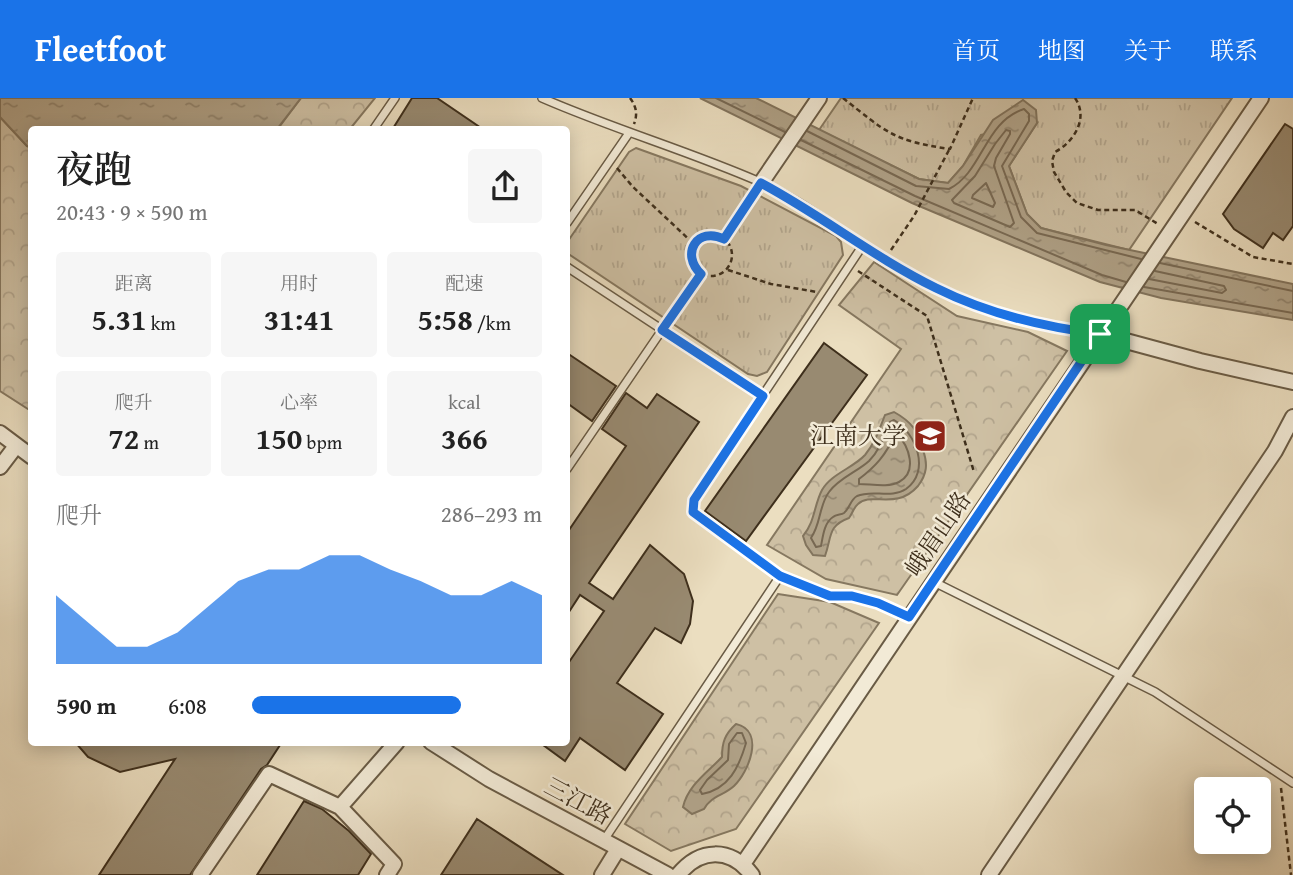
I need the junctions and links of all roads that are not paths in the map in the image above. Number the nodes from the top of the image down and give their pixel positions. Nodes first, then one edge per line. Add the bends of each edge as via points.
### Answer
1 (395, 98) edge
2 (542, 98) edge
3 (819, 98) edge
4 (1261, 98) edge
5 (376, 126) edge
6 (629, 133) junction
7 (761, 183) junction
8 (570, 219) edge
9 (863, 245) junction
10 (570, 269) edge
11 (662, 330) junction
12 (1100, 334) junction
13 (1293, 382) edge
14 (763, 396) junction
15 (1293, 417) edge
16 (0, 433) edge
17 (16, 446) junction
18 (28, 454) edge
19 (570, 465) edge
20 (0, 467) edge
21 (933, 582) junction
22 (1123, 676) junction
23 (393, 746) edge
24 (437, 746) edge
25 (1293, 783) edge
26 (340, 807) junction
27 (603, 841) junction
28 (618, 849) junction
29 (747, 869) edge
30 (200, 875) edge
31 (387, 875) edge
32 (602, 875) edge
33 (668, 875) edge
34 (678, 875) edge
35 (989, 875) edge

1 - 5 lane
2 - 6 lane
3 - 7 street
4 - 12 street, 峨眉山路
6 - 7 lane
6 - 8 lane
7 - 9 lane
9 - 12 lane via 936,288 1014,319
9 - 14 lane
10 - 11 lane
11 - 14 lane
11 - 19 lane
12 - 13 street
12 - 21 street, 峨眉山路
14 - 27 lane via 694,500 693,512 780,576
15 - 22 street
16 - 17 street
17 - 18 street
17 - 20 street
21 - 22 lane
21 - 29 street, 峨眉山路
22 - 25 lane via 1155,692
22 - 35 street
23 - 26 street
24 - 27 street, 三江路
26 - 30 street via 269,774
26 - 31 street via 394,864
27 - 28 street, 三江路
28 - 32 street
28 - 33 street, 三江路
29 - 34 street via 725,855 706,855 688,863

